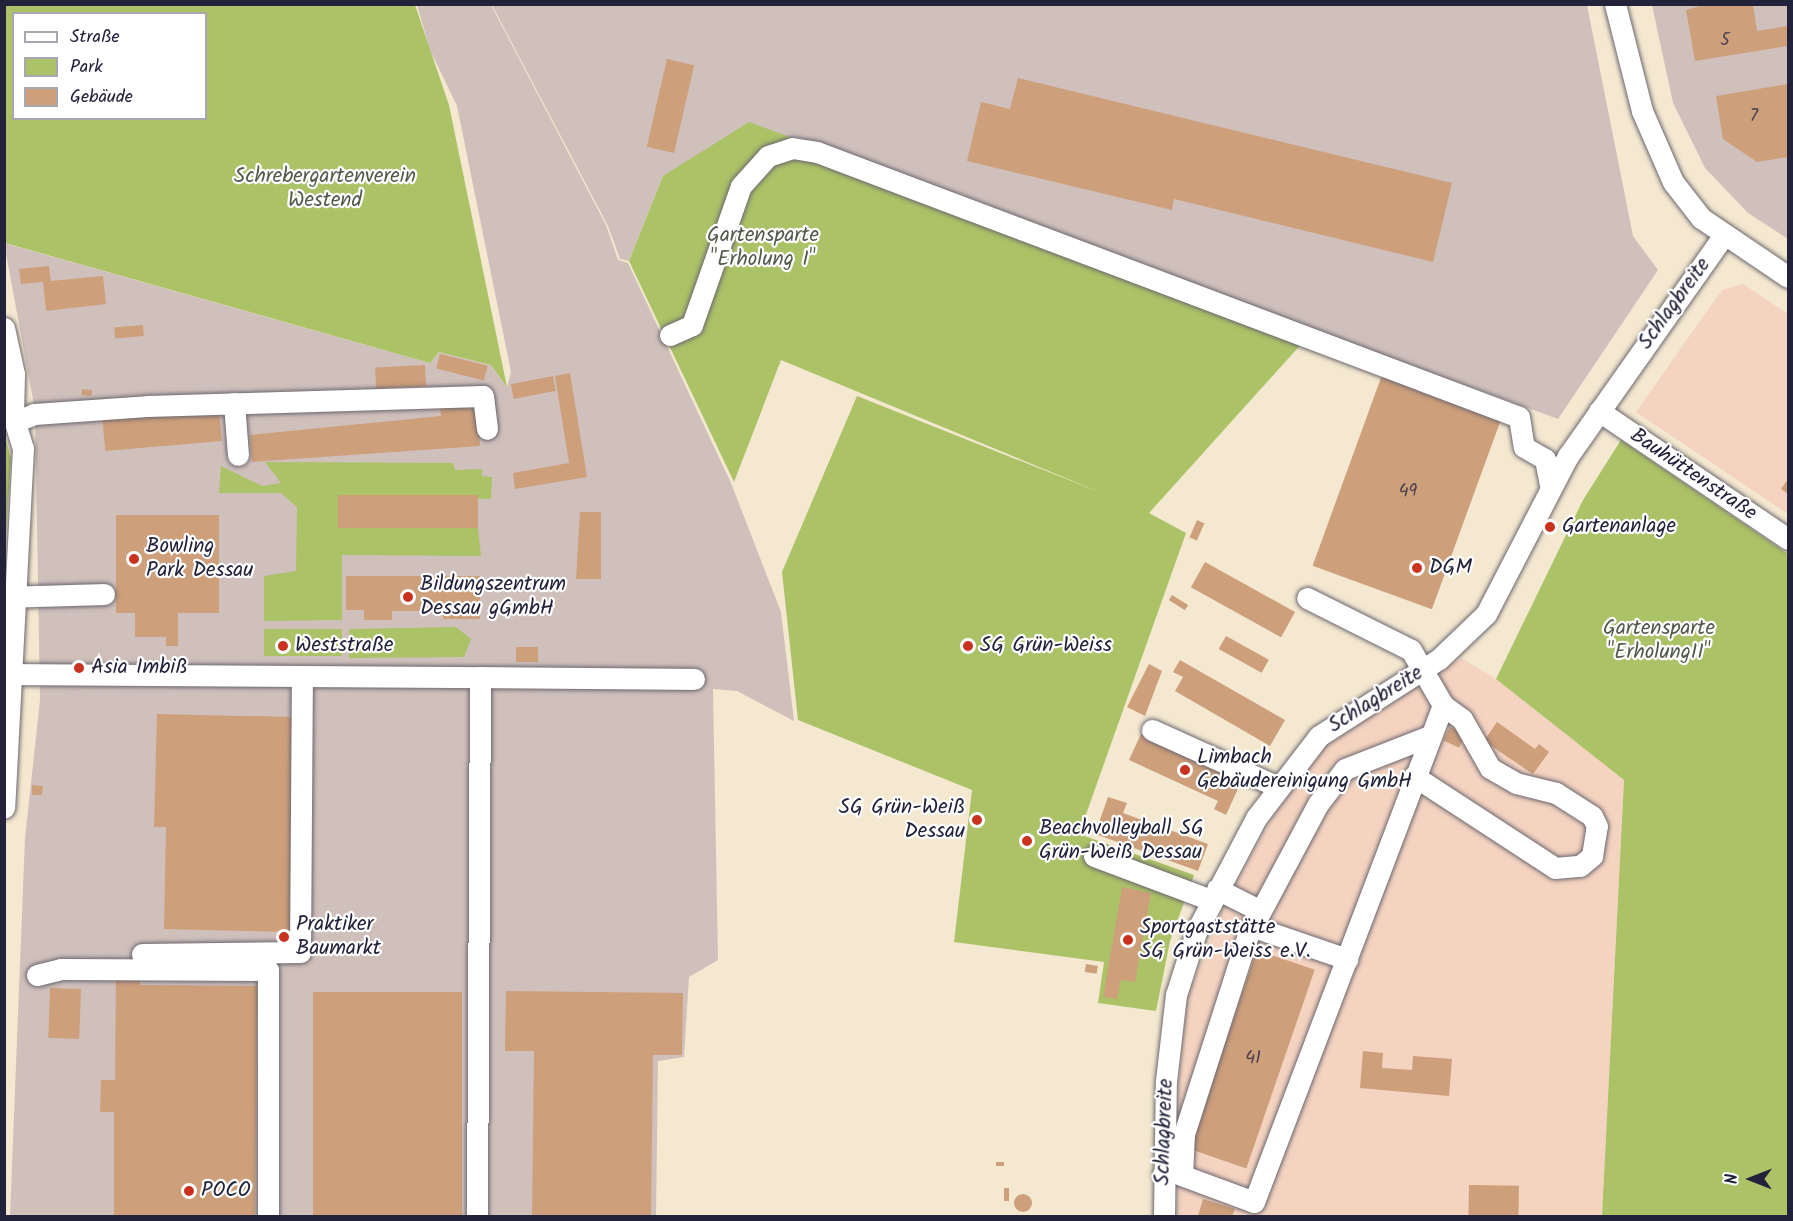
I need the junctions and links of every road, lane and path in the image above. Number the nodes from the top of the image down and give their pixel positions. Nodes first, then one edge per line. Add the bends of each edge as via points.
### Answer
1 (1615, 4) edge
2 (1724, 235) junction
3 (1788, 277) edge
4 (4, 328) edge
5 (670, 335) dead end
6 (234, 404) junction
7 (1599, 411) junction
8 (11, 416) edge
9 (487, 429) dead end
10 (238, 455) dead end
11 (1550, 485) junction
12 (1788, 539) edge
13 (104, 594) dead end
14 (10, 596) edge
15 (1307, 598) dead end
16 (1423, 670) junction
17 (12, 674) junction
18 (302, 676) junction
19 (480, 677) junction
20 (694, 679) dead end
21 (1443, 705) junction
22 (1152, 730) dead end
23 (1429, 736) junction
24 (1414, 776) junction
25 (1276, 786) junction
26 (4, 807) edge
27 (1094, 856) dead end
28 (1214, 895) junction
29 (1255, 918) junction
30 (142, 954) dead end
31 (1347, 959) junction
32 (37, 975) dead end
33 (1173, 1174) junction
34 (268, 1216) edge
35 (477, 1216) edge
36 (1164, 1216) edge

1 - 2 street via 1658,153 1684,197
2 - 3 street
2 - 7 street, Schlagbreite
4 - 8 street via 14,374
5 - 11 street via 692,326 741,186 768,156 792,148 809,151 1519,417 1524,447 1545,459
6 - 8 street
6 - 9 street via 483,396
6 - 10 street
7 - 11 street, Schlagbreite
7 - 12 street, Bauhüttenstraße
8 - 14 street via 24,456
11 - 16 street, Schlagbreite via 1496,599 1463,639
13 - 14 street
14 - 17 street
15 - 16 street via 1411,650
16 - 21 street
16 - 25 street, Schlagbreite via 1335,723
17 - 18 street
17 - 26 street
18 - 19 street
18 - 30 street via 300,952
19 - 20 street
19 - 35 street
21 - 23 street
21 - 24 street via 1462,719 1490,768 1516,783 1556,793 1592,816 1597,826 1592,856 1580,866 1550,865
22 - 25 street
23 - 24 street
23 - 29 street via 1337,774
24 - 31 street
25 - 28 street, Schlagbreite
27 - 28 street
28 - 29 street
28 - 33 street, Schlagbreite via 1176,995
29 - 31 street
29 - 33 street
31 - 33 street via 1254,1202
32 - 34 street via 61,969 268,970
33 - 36 street, Schlagbreite

